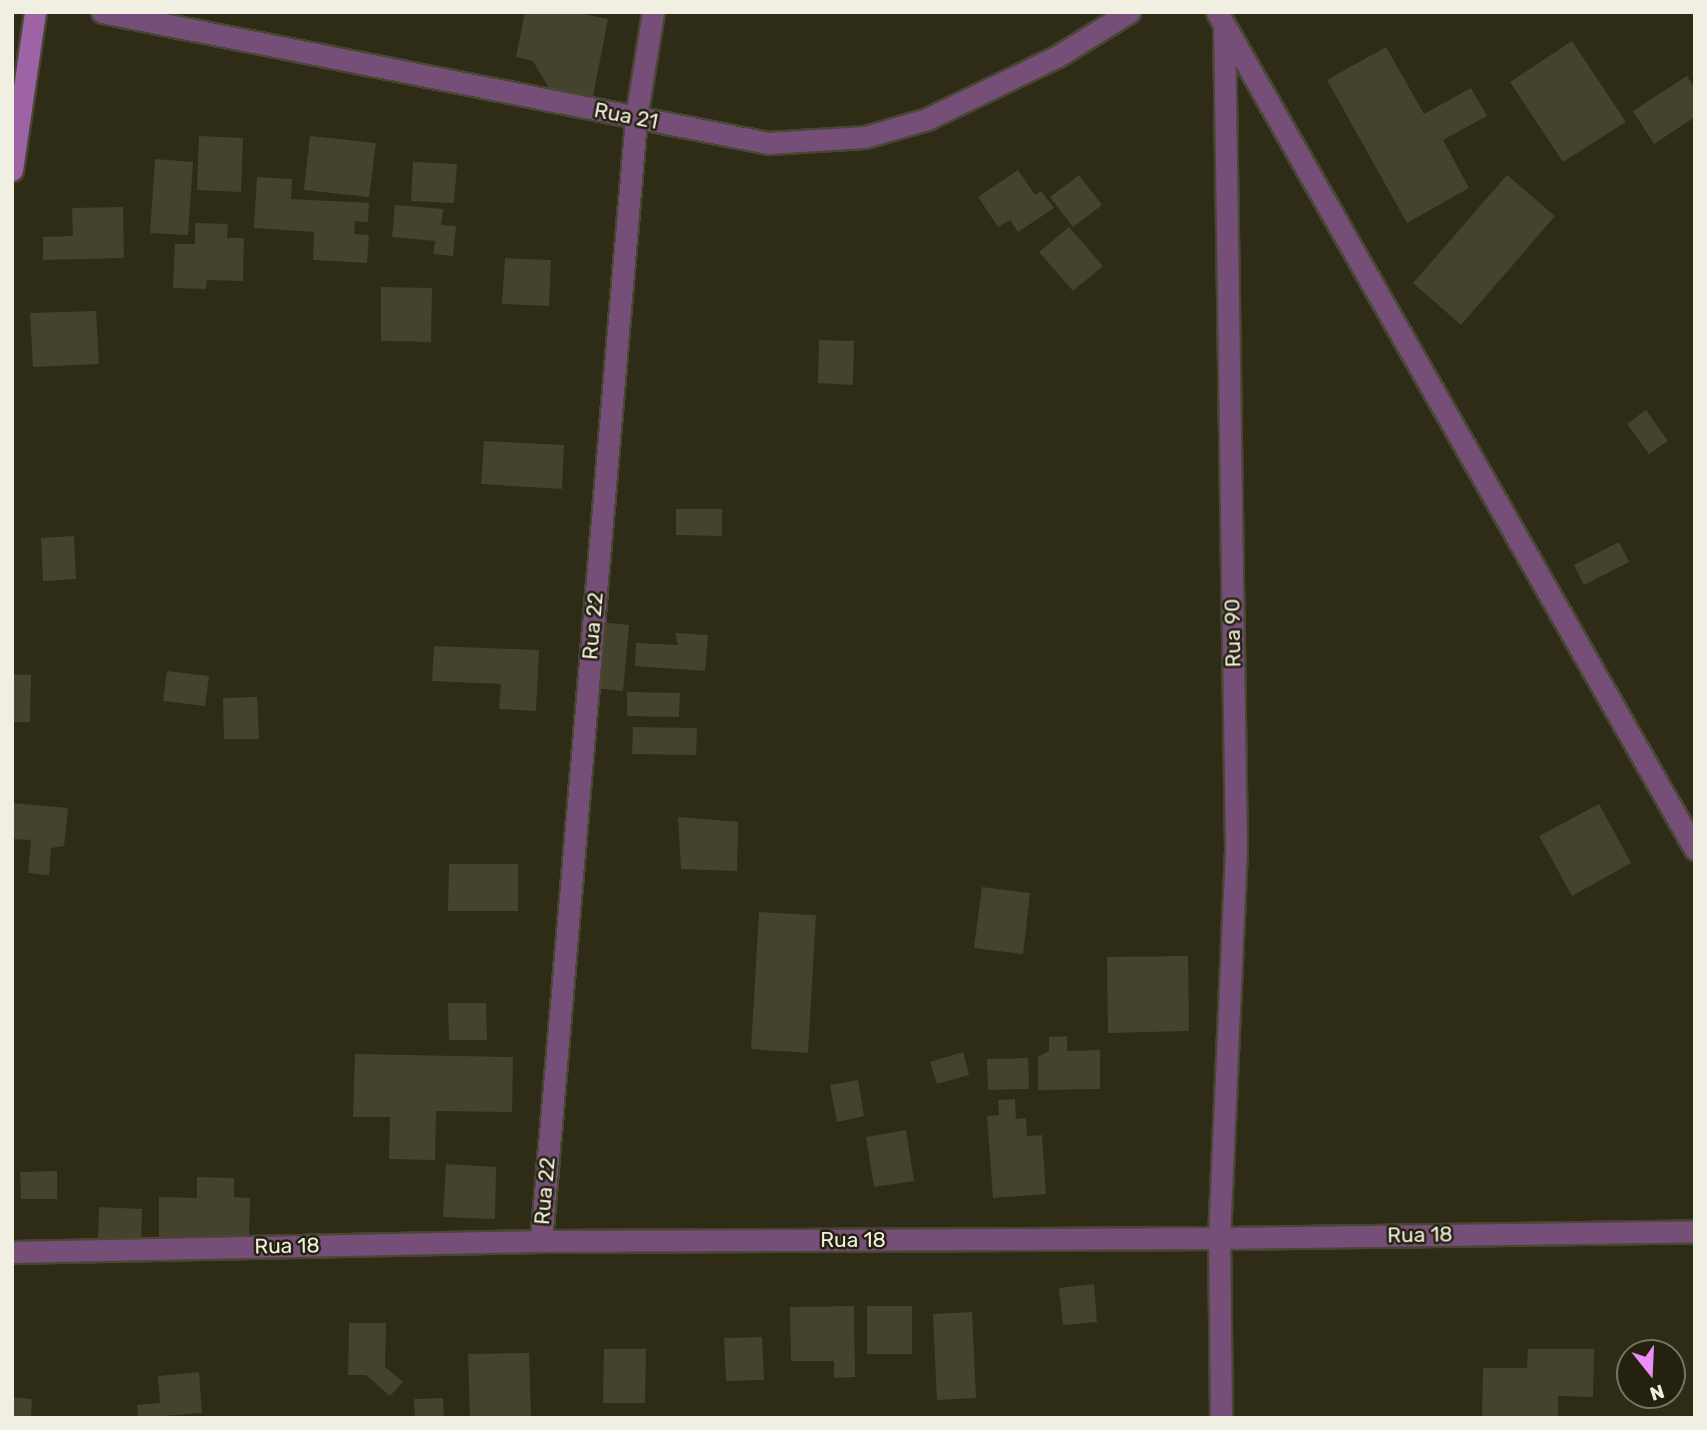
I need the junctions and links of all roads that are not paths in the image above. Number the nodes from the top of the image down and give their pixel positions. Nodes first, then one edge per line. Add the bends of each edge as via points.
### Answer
1 (35, 12) edge
2 (102, 12) edge
3 (653, 12) edge
4 (1129, 12) edge
5 (1221, 19) edge
6 (636, 118) junction
7 (12, 170) edge
8 (1695, 849) edge
9 (1695, 1231) edge
10 (1219, 1238) junction
11 (541, 1241) junction
12 (12, 1252) edge
13 (1221, 1418) edge

1 - 7 main road
2 - 6 street, Rua 21
3 - 6 street, Rua 22
4 - 6 street, Rua 21 via 996,87 927,119 865,136 768,142
5 - 8 street
5 - 10 street, Rua 90 via 1236,851
6 - 11 street, Rua 22
9 - 10 street, Rua 18
10 - 11 street, Rua 18
10 - 13 street, Rua 90
11 - 12 street, Rua 18

